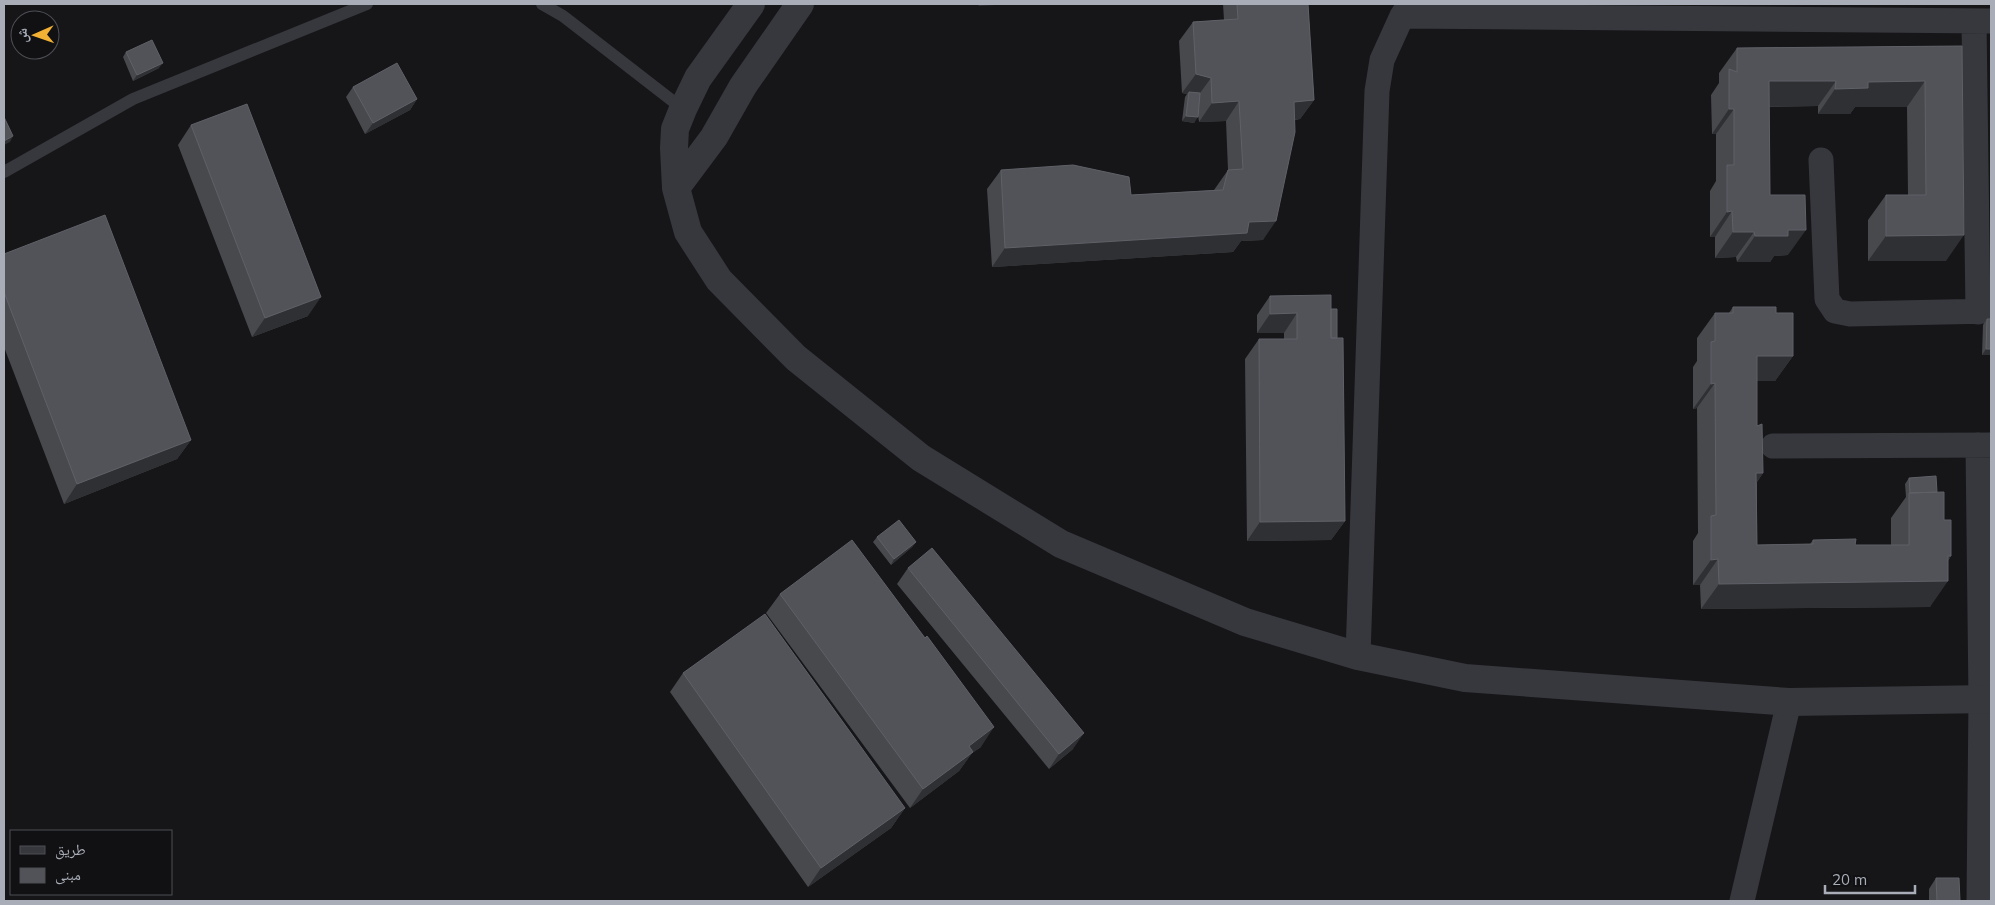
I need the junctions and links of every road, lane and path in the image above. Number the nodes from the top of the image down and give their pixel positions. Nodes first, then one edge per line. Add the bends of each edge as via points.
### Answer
1 (368, 4) edge
2 (542, 4) edge
3 (752, 4) edge
4 (800, 4) edge
5 (1406, 10) edge
6 (1588, 11) edge
7 (1982, 21) edge
8 (682, 108) junction
9 (1821, 160) dead end
10 (4, 172) edge
11 (676, 188) junction
12 (1985, 312) edge
13 (1985, 445) edge
14 (1773, 446) dead end
15 (1358, 656) junction
16 (1986, 699) edge
17 (1789, 702) junction
18 (1742, 901) edge
19 (1979, 901) edge

1 - 10 lane via 133,99
2 - 8 lane via 563,16
3 - 8 street via 698,78
4 - 11 street via 743,86 714,137
5 - 6 street
5 - 15 street via 1382,60 1377,91
6 - 7 street
7 - 12 street
8 - 11 street via 675,129
9 - 12 street via 1827,299 1835,310 1850,314
11 - 15 street via 688,232 719,280 796,358 921,458 1061,544 1244,622
13 - 14 street
13 - 16 street
15 - 17 street via 1465,678
16 - 17 street
16 - 19 street
17 - 18 street

